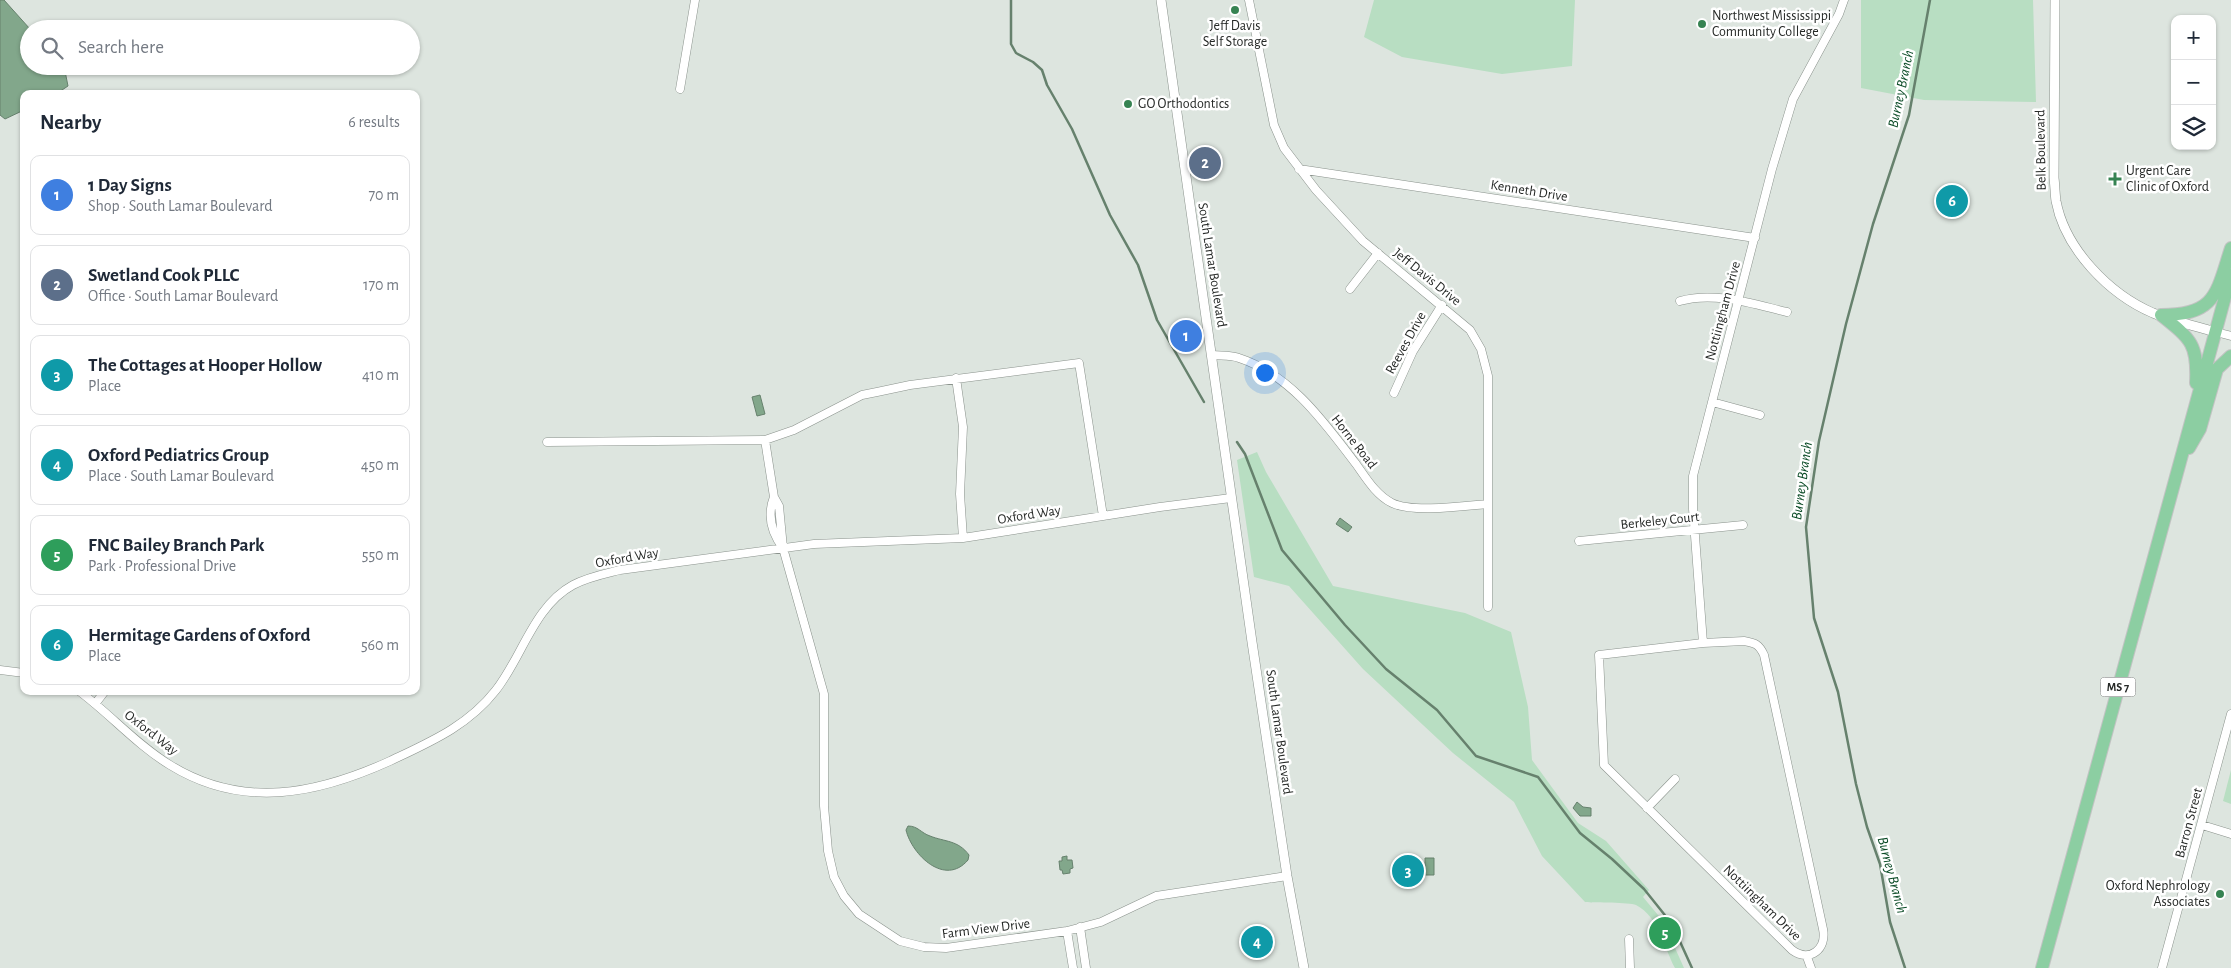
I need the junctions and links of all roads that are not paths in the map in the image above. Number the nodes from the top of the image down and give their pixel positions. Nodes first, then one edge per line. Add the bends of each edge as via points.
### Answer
1 (695, 0) edge
2 (1161, 0) edge
3 (1249, 0) edge
4 (1844, 0) edge
5 (2055, 0) edge
6 (680, 89) dead end
7 (1299, 169) junction
8 (1755, 238) junction
9 (2231, 248) edge
10 (1378, 253) junction
11 (2231, 275) edge
12 (1350, 289) dead end
13 (1680, 301) dead end
14 (1738, 301) junction
15 (1442, 305) junction
16 (1787, 312) dead end
17 (2161, 315) junction
18 (2216, 332) junction
19 (2231, 336) edge
20 (1212, 356) junction
21 (2231, 356) edge
22 (956, 378) junction
23 (1394, 393) dead end
24 (1712, 402) junction
25 (2195, 407) junction
26 (1760, 415) dead end
27 (765, 440) junction
28 (547, 442) dead end
29 (2180, 463) junction
30 (1231, 498) junction
31 (1487, 504) junction
32 (1103, 516) junction
33 (1743, 525) dead end
34 (1694, 530) junction
35 (963, 538) junction
36 (1579, 541) dead end
37 (783, 548) junction
38 (1488, 606) dead end
39 (1703, 643) junction
40 (0, 670) edge
41 (20, 672) edge
42 (84, 695) edge
43 (102, 695) edge
44 (95, 704) junction
45 (2231, 714) edge
46 (1675, 779) dead end
47 (1647, 808) junction
48 (2202, 825) junction
49 (2231, 834) edge
50 (1287, 876) junction
51 (1080, 927) junction
52 (1067, 931) junction
53 (1629, 939) dead end
54 (1807, 957) junction
55 (1073, 968) edge
56 (1086, 968) edge
57 (1304, 968) edge
58 (1630, 968) edge
59 (1811, 968) edge
60 (2042, 968) edge
61 (2162, 968) edge

1 - 6 street
2 - 20 street, South Lamar Boulevard
3 - 7 street, Jeff Davis Drive via 1274,125 1284,148
4 - 8 street, Nottiingham Drive via 1831,31 1793,99
5 - 17 street, Belk Boulevard via 2056,202 2065,228 2095,273 2114,290
7 - 8 street, Kenneth Drive
7 - 10 street, Jeff Davis Drive via 1360,238
8 - 14 street, Nottiingham Drive
9 - 17 highway via 2212,298 2192,312
10 - 12 street
10 - 15 street, Jeff Davis Drive
11 - 18 highway, MS 7
13 - 14 street via 1694,297
14 - 16 street
14 - 24 street, Nottiingham Drive
15 - 23 street, Reeves Drive via 1413,351
15 - 31 street, Jeff Davis Drive via 1470,330 1481,349 1488,376
17 - 18 street, Belk Boulevard
17 - 25 highway via 2193,346 2197,367
18 - 19 street
18 - 25 highway, MS 7
20 - 30 street, South Lamar Boulevard
20 - 31 street, Horne Road via 1246,361 1271,373 1302,397 1376,491 1392,504 1407,507
21 - 29 highway via 2217,369 2200,429
22 - 27 street via 862,396 794,430
22 - 32 street via 1078,363
22 - 35 street via 963,426 960,494
24 - 26 street
24 - 34 street, Nottiingham Drive via 1694,476
25 - 29 highway, MS 7
27 - 28 street
27 - 37 street, Farm View Drive via 774,496 779,506
29 - 60 highway, MS 7
30 - 32 street, Oxford Way
30 - 50 street, South Lamar Boulevard
31 - 38 street, Jeff Davis Drive
32 - 35 street, Oxford Way
33 - 34 street, Berkeley Court
34 - 36 street, Berkeley Court
34 - 39 street, Nottiingham Drive
35 - 37 street, Oxford Way
37 - 44 street, Oxford Way via 620,570 592,576 572,586 540,616 512,666 477,712 426,744 323,787 271,793 240,791 205,781 170,765
37 - 52 street, Farm View Drive via 824,694 824,806 828,851 834,877 844,896 859,914 880,929 900,941 924,947 946,948
39 - 47 street, Nottiingham Drive via 1599,655 1604,765
39 - 54 street, Nottiingham Drive via 1754,643 1764,655 1824,936 1816,952
40 - 41 street
42 - 44 street, Oxford Way
43 - 44 street
45 - 48 street, Barron Street
46 - 47 street
47 - 54 street, Nottiingham Drive via 1792,950
48 - 49 street
48 - 61 street, Barron Street
50 - 51 street, Farm View Drive via 1156,896 1101,922
50 - 57 street, South Lamar Boulevard
51 - 52 street, Farm View Drive
51 - 56 street
52 - 55 street
53 - 58 street
54 - 59 street

